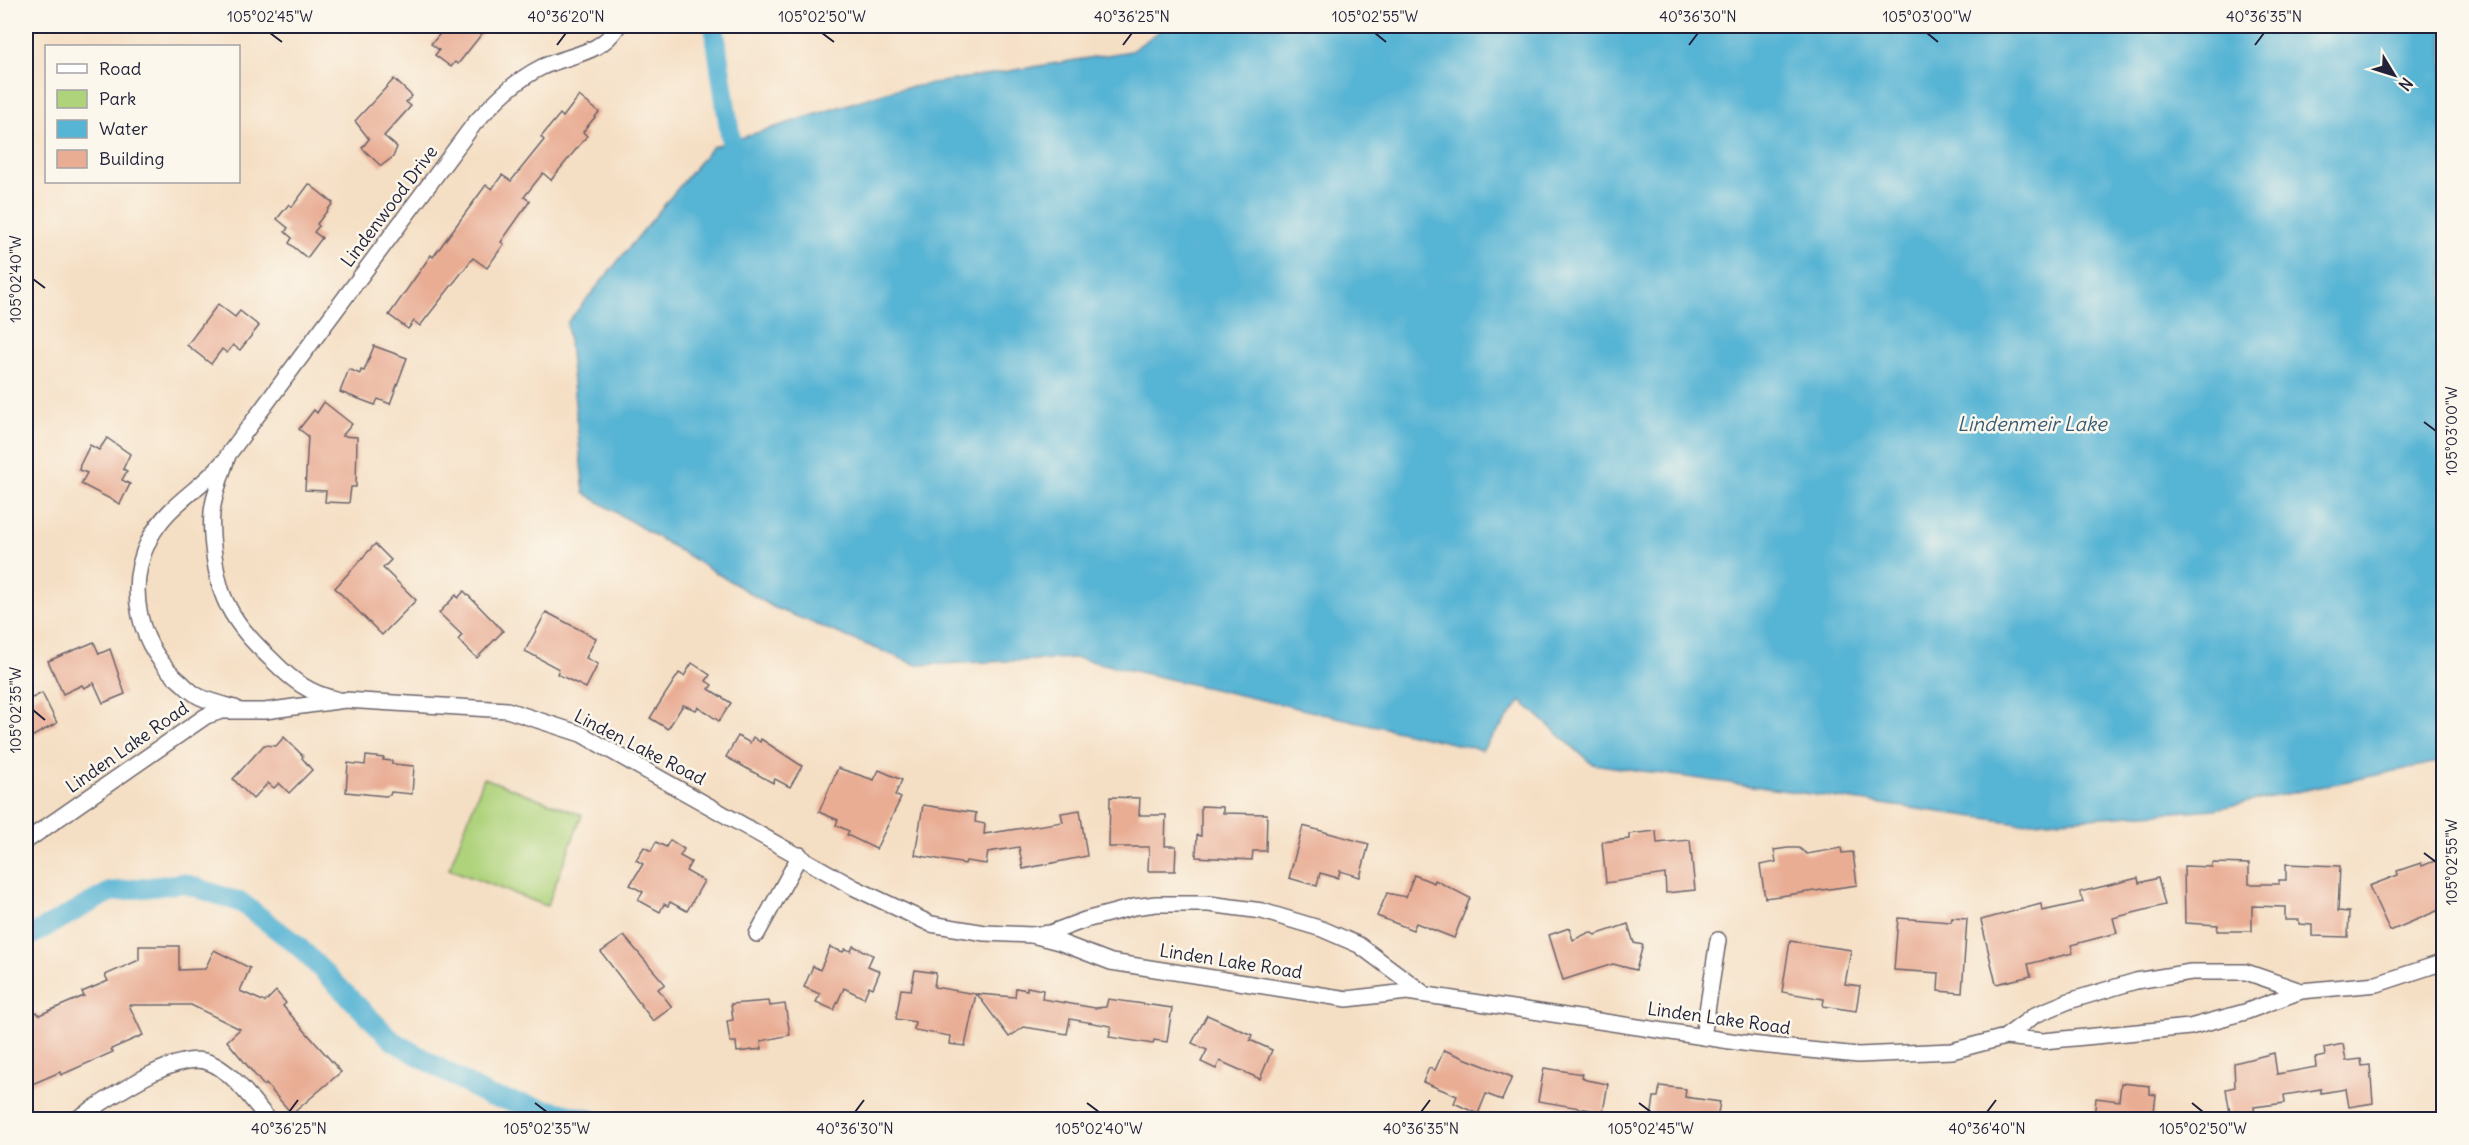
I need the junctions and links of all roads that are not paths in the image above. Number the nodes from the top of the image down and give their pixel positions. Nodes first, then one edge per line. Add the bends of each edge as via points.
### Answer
1 (618, 26) edge
2 (228, 455) junction
3 (345, 700) junction
4 (242, 710) junction
5 (26, 841) edge
6 (800, 855) junction
7 (757, 934) dead end
8 (1032, 935) junction
9 (1718, 940) dead end
10 (2444, 962) edge
11 (2301, 991) junction
12 (1427, 995) junction
13 (2005, 1036) junction
14 (1703, 1037) junction
15 (75, 1119) edge
16 (268, 1119) edge

1 - 2 street, Lindenwood Drive via 590,52 543,67 506,89 474,124
2 - 3 street, Lindenwood Drive via 212,513 218,578 227,605 252,642 290,678 312,692
2 - 4 street, Lindenwood Drive via 212,475 179,500 150,538 140,567 137,597 147,642 163,668 199,697
3 - 4 street, Linden Lake Road via 265,711
3 - 6 street, Linden Lake Road via 507,710 581,734
4 - 5 street, Linden Lake Road via 206,716
6 - 7 street
6 - 8 street, Linden Lake Road via 855,888 931,924 985,933
8 - 12 street, Linden Lake Road via 1111,962 1347,999 1386,992
8 - 12 street, Linden Lake Road via 1156,904 1209,904 1262,911 1359,945
9 - 14 street
10 - 11 street, Linden Lake Road via 2377,984
11 - 13 street, Linden Lake Road via 2190,1027 2043,1041
11 - 13 street, Linden Lake Road via 2246,972 2191,972 2136,981 2069,1001 2035,1015
12 - 14 street, Linden Lake Road
13 - 14 street, Linden Lake Road via 1952,1051 1858,1055
15 - 16 street via 168,1066 187,1060 208,1062 230,1076

